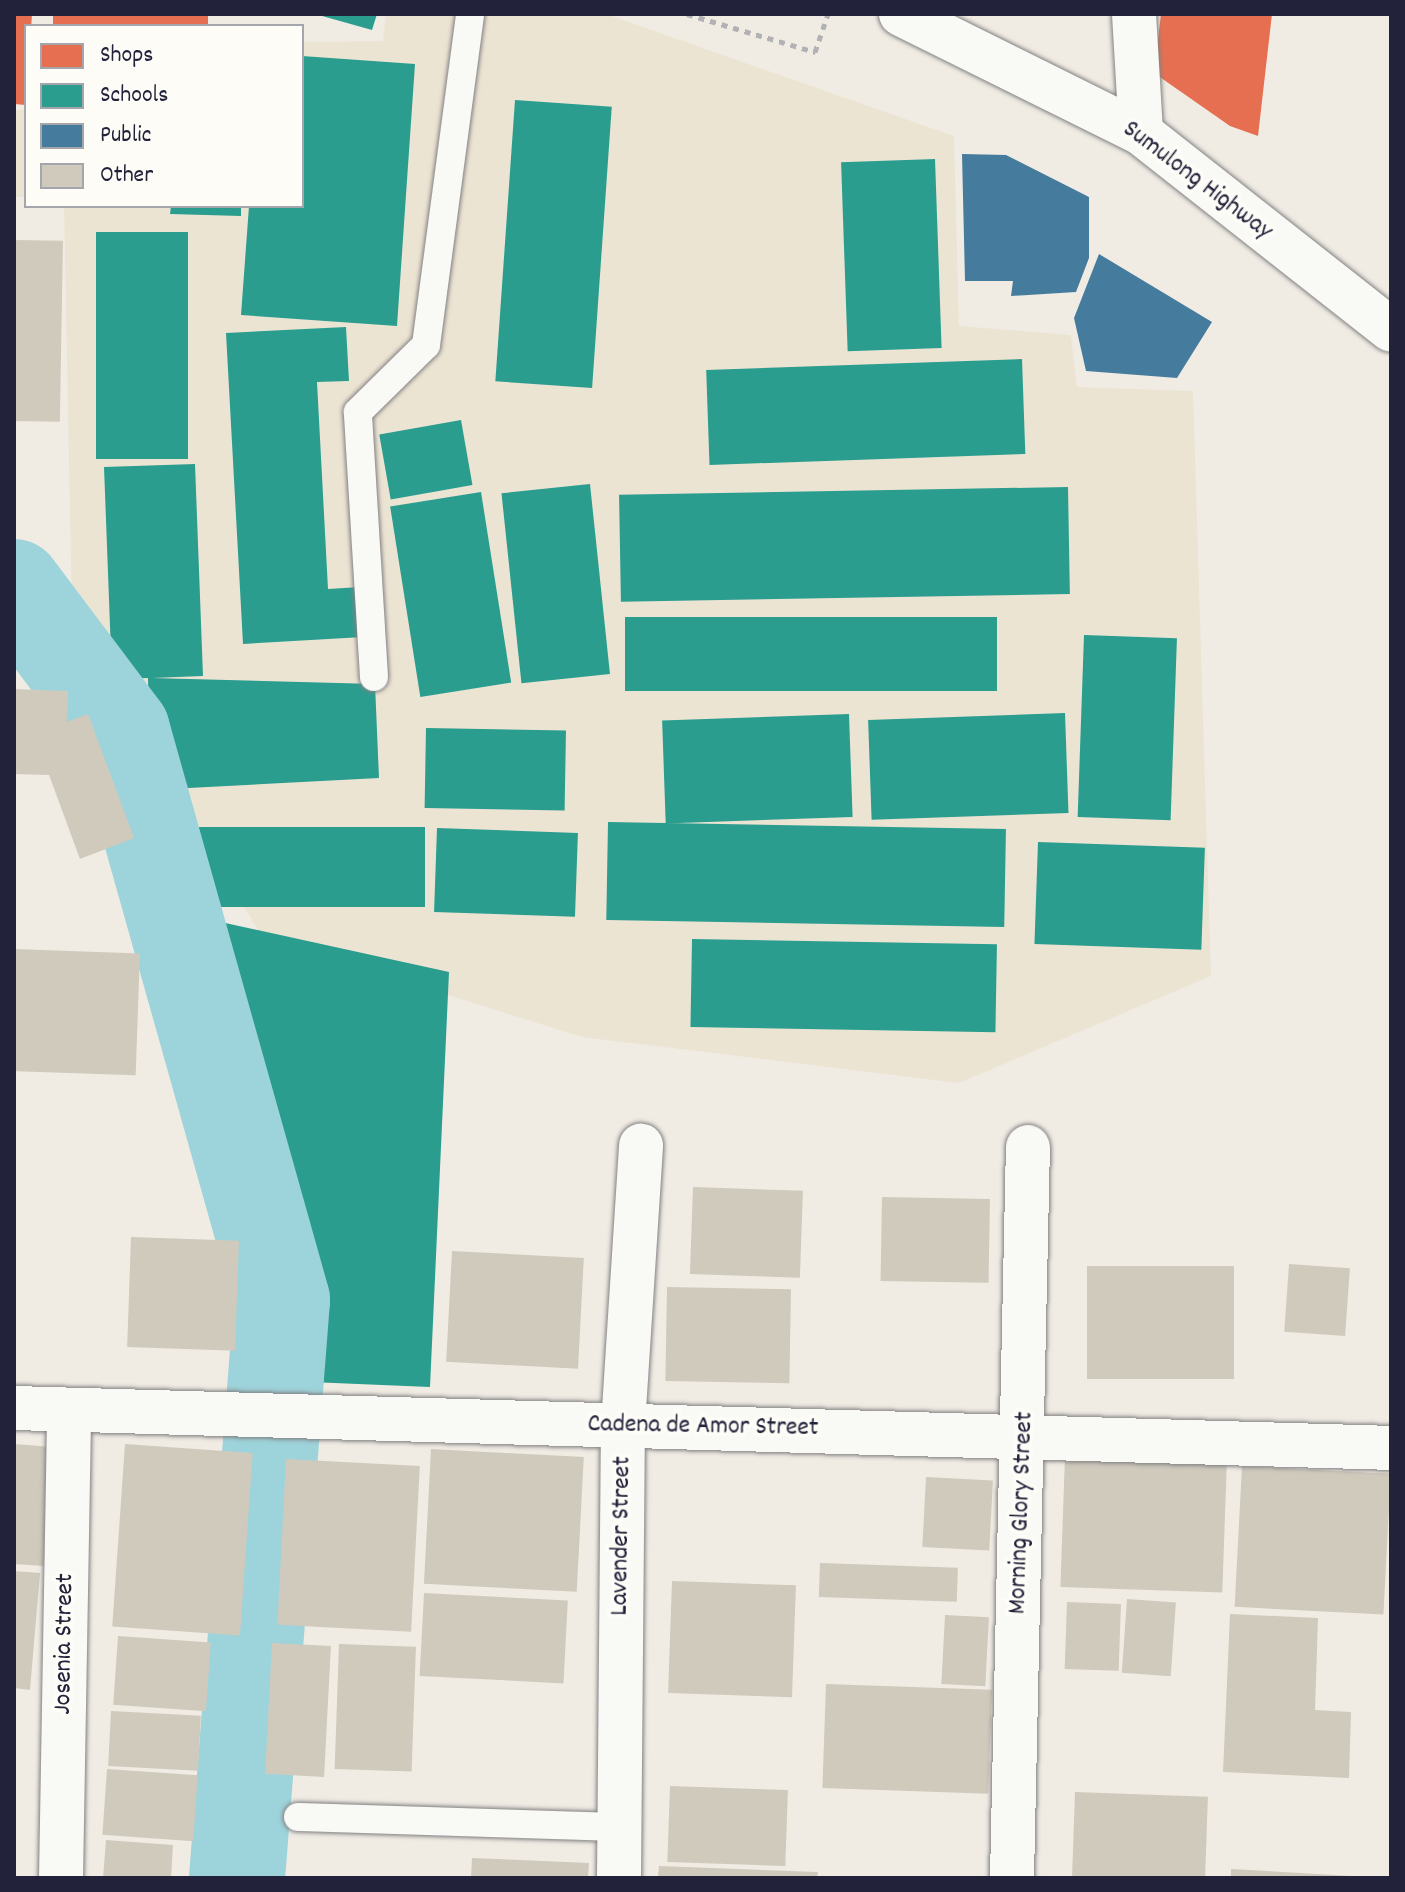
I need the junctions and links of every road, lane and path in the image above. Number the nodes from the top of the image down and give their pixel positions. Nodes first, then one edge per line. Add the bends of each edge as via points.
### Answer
1 (470, 14) edge
2 (687, 14) edge
3 (828, 14) edge
4 (901, 14) edge
5 (1134, 14) edge
6 (1141, 133) junction
7 (1391, 330) edge
8 (374, 677) dead end
9 (641, 1146) dead end
10 (1028, 1147) dead end
11 (14, 1408) edge
12 (69, 1410) junction
13 (623, 1425) junction
14 (1025, 1435) junction
15 (1391, 1448) edge
16 (298, 1817) dead end
17 (619, 1827) junction
18 (61, 1878) edge
19 (619, 1878) edge
20 (1012, 1878) edge

1 - 8 lane via 426,345 358,412
2 - 3 path via 815,52
4 - 6 street, Sumulong Highway
5 - 6 street
6 - 7 street, Sumulong Highway
9 - 13 street, Lavender Street
10 - 14 street, Morning Glory Street
11 - 12 street, Cadena de Amor Street
12 - 13 street, Cadena de Amor Street
12 - 18 street, Josenia Street
13 - 14 street, Cadena de Amor Street
13 - 17 street, Lavender Street
14 - 15 street, Cadena de Amor Street
14 - 20 street, Morning Glory Street
16 - 17 lane
17 - 19 street, Lavender Street

